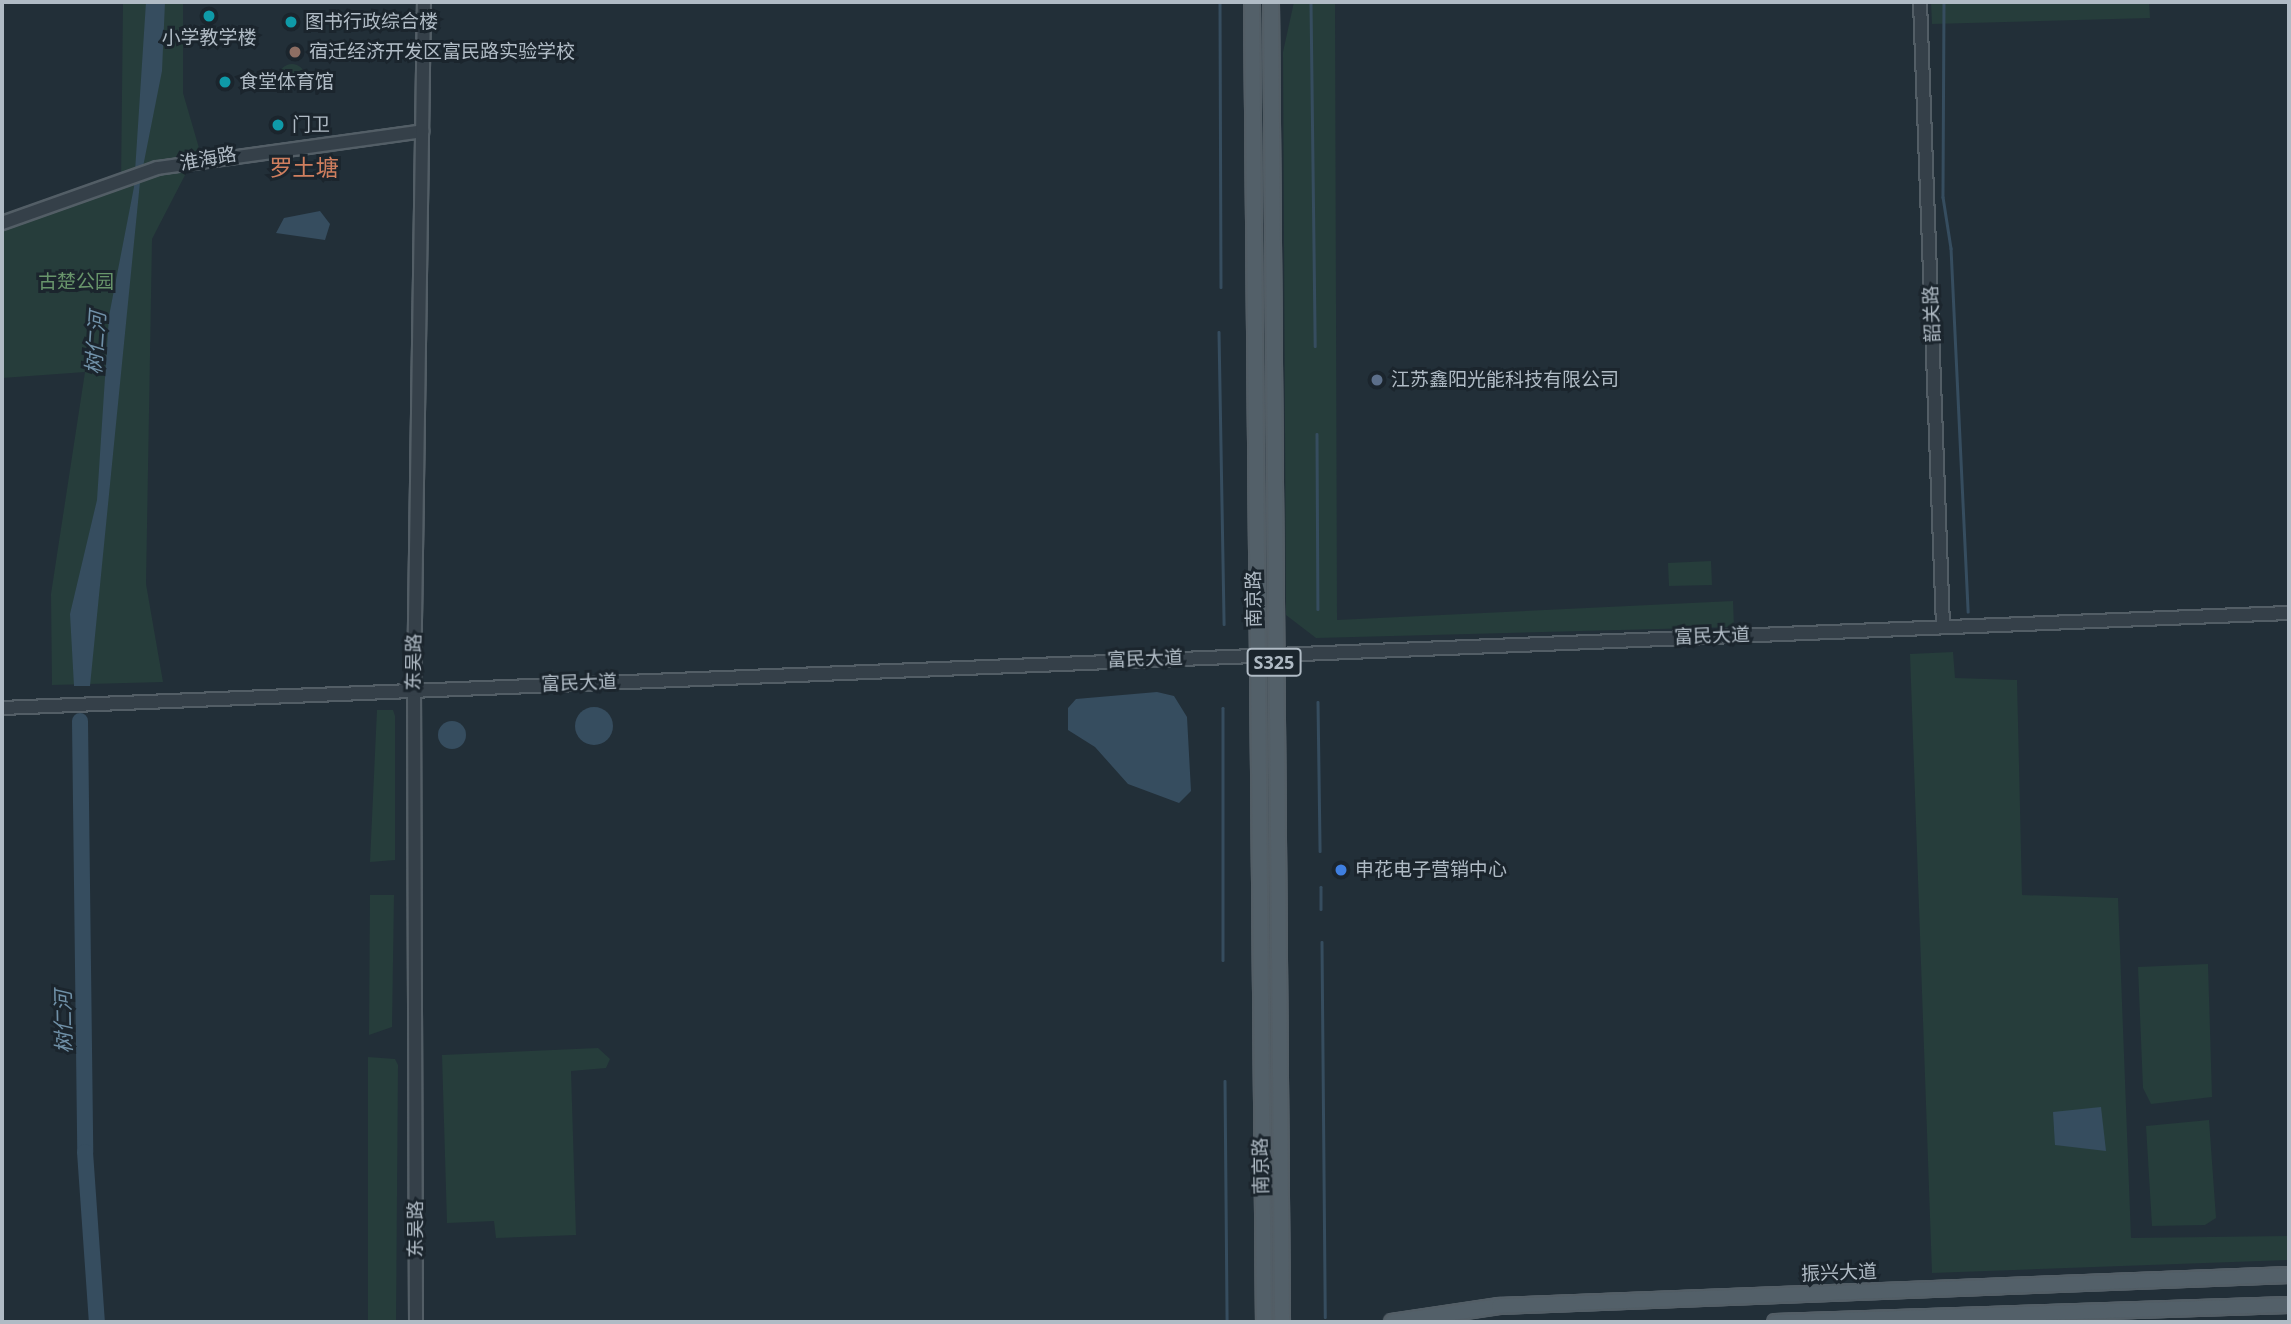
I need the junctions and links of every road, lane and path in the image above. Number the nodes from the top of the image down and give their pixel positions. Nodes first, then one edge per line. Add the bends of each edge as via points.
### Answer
1 (424, 2) edge
2 (1252, 2) edge
3 (1271, 2) edge
4 (1920, 2) edge
5 (422, 131) junction
6 (2, 223) edge
7 (2289, 613) edge
8 (1943, 626) junction
9 (1266, 654) junction
10 (414, 690) junction
11 (2, 708) edge
12 (2289, 1275) edge
13 (2289, 1305) edge
14 (416, 1322) edge
15 (1264, 1322) edge
16 (1282, 1322) edge
17 (1392, 1322) edge
18 (1774, 1322) edge

1 - 5 street, 东吴路
2 - 9 main road, 南京路 / S325
3 - 9 main road, 南京路 / S325
4 - 8 street, 韶关路
5 - 6 street, 淮海路 via 156,168
5 - 10 street, 东吴路
7 - 8 street, 富民大道
8 - 9 street, 富民大道
9 - 10 street, 富民大道
9 - 15 main road, 南京路 / S325
9 - 16 main road, 南京路 / S325
10 - 11 street, 富民大道
10 - 14 street, 东吴路
12 - 17 main road, 振兴大道 via 1499,1306
13 - 18 main road

